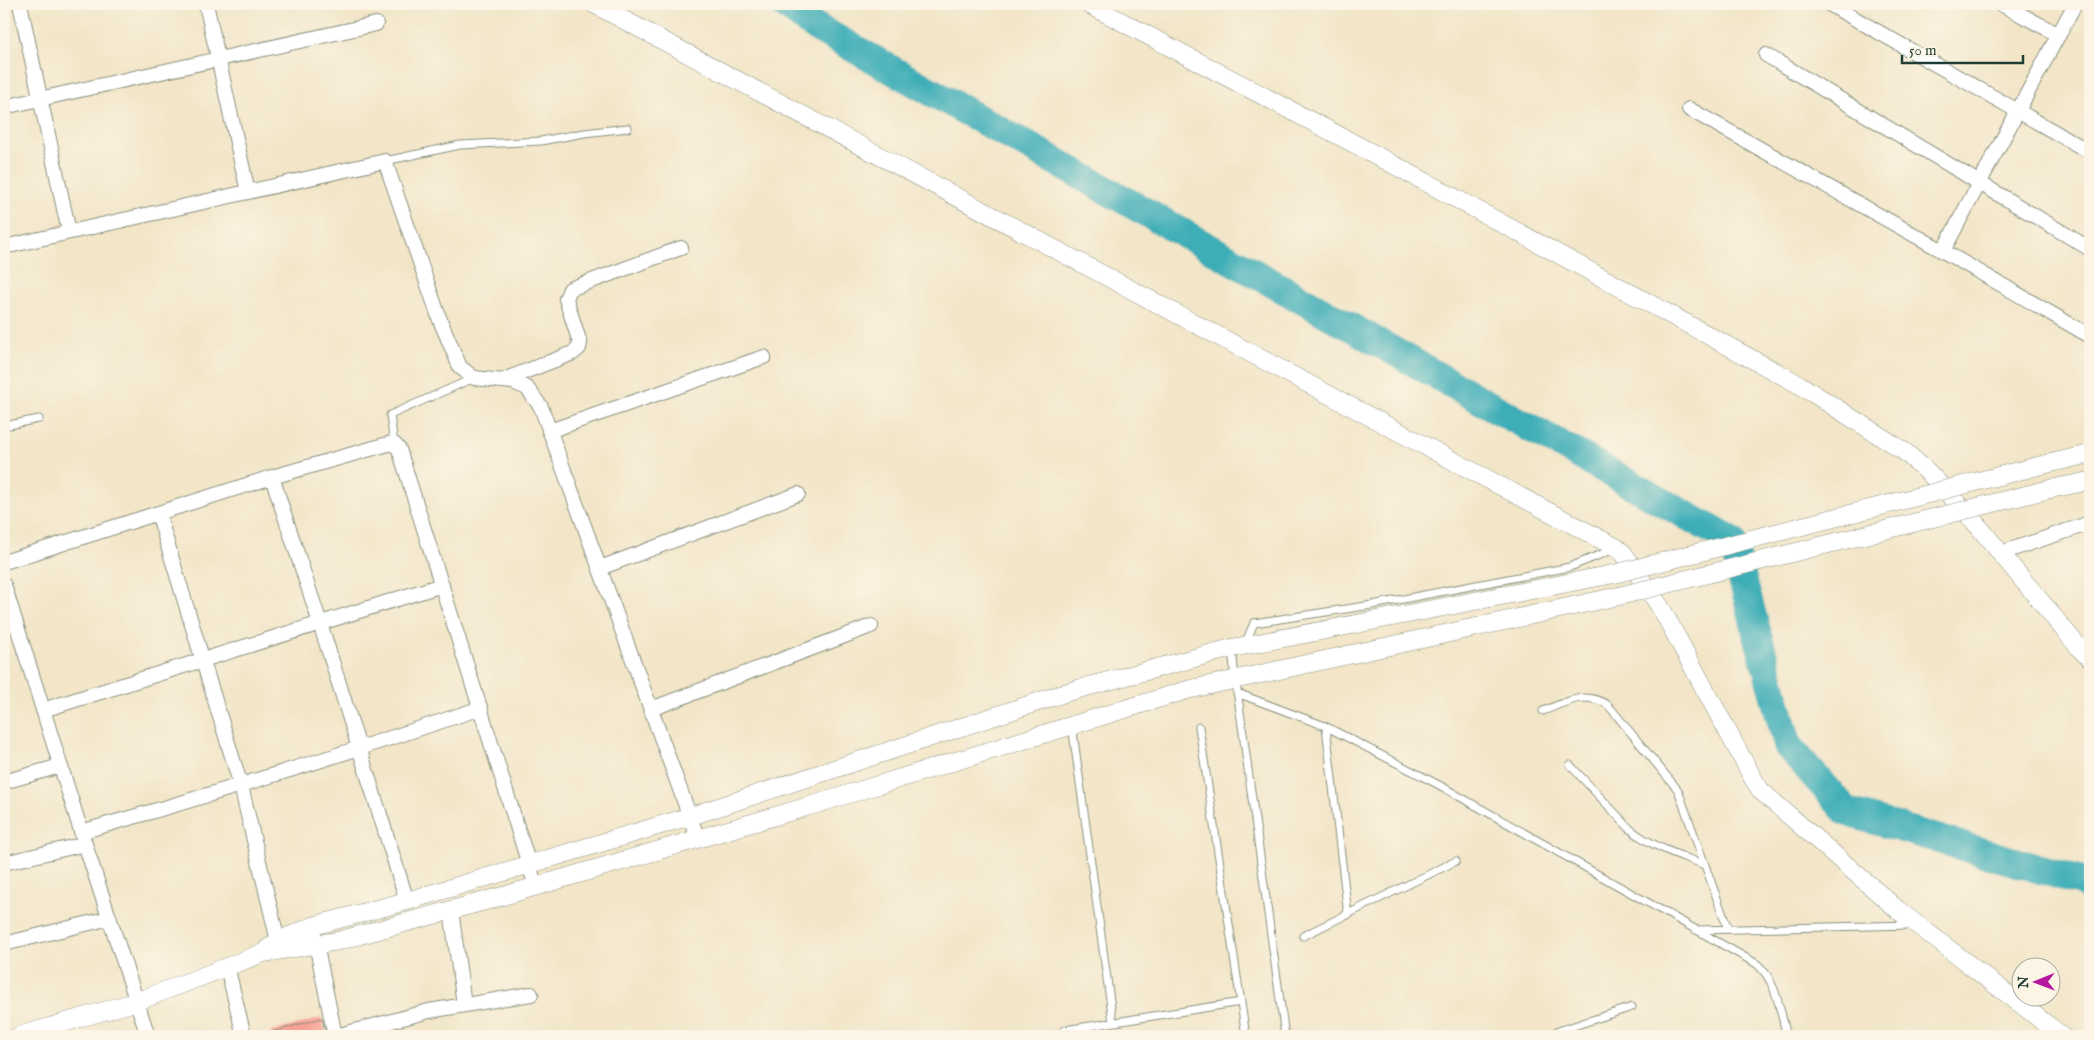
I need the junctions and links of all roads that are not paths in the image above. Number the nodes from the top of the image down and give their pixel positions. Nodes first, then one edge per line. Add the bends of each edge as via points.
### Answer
1 (20, 4) edge
2 (206, 4) edge
3 (594, 4) edge
4 (1088, 4) edge
5 (1829, 4) edge
6 (2001, 4) edge
7 (2075, 4) edge
8 (376, 24) dead end
9 (2059, 35) junction
10 (1766, 55) dead end
11 (220, 59) junction
12 (40, 99) junction
13 (4, 107) edge
14 (1688, 109) dead end
15 (2018, 110) junction
16 (628, 128) dead end
17 (2090, 152) edge
18 (385, 161) junction
19 (1980, 182) junction
20 (248, 192) junction
21 (69, 232) junction
22 (4, 247) edge
23 (681, 248) dead end
24 (2090, 249) edge
25 (1943, 251) junction
26 (2090, 336) edge
27 (764, 357) dead end
28 (474, 378) junction
29 (500, 381) junction
30 (39, 419) dead end
31 (4, 426) edge
32 (550, 431) junction
33 (394, 444) junction
34 (2090, 454) edge
35 (272, 477) junction
36 (2090, 481) edge
37 (798, 494) dead end
38 (158, 513) junction
39 (2090, 523) edge
40 (1617, 548) junction
41 (2001, 553) junction
42 (4, 562) edge
43 (600, 568) junction
44 (4, 585) edge
45 (442, 585) junction
46 (320, 623) junction
47 (871, 626) dead end
48 (1239, 647) junction
49 (2090, 659) edge
50 (202, 660) junction
51 (1236, 686) junction
52 (481, 708) junction
53 (651, 709) junction
54 (43, 710) junction
55 (1543, 711) dead end
56 (1072, 726) junction
57 (1199, 727) dead end
58 (1326, 727) junction
59 (360, 749) junction
60 (1570, 765) dead end
61 (60, 766) junction
62 (4, 782) edge
63 (240, 786) junction
64 (691, 816) junction
65 (83, 838) junction
66 (698, 839) junction
67 (1456, 861) dead end
68 (4, 863) edge
69 (530, 865) junction
70 (1705, 865) junction
71 (536, 887) junction
72 (407, 901) junction
73 (451, 910) junction
74 (1348, 915) junction
75 (110, 918) junction
76 (1917, 925) junction
77 (313, 926) junction
78 (1728, 929) junction
79 (1696, 930) junction
80 (1303, 936) dead end
81 (278, 941) junction
82 (4, 944) edge
83 (315, 945) junction
84 (262, 953) junction
85 (227, 966) junction
86 (531, 994) dead end
87 (138, 1001) junction
88 (1240, 1002) junction
89 (464, 1005) junction
90 (1632, 1007) dead end
91 (1113, 1022) junction
92 (1065, 1030) dead end
93 (51, 1032) edge
94 (19, 1036) edge
95 (148, 1036) edge
96 (244, 1036) edge
97 (336, 1036) edge
98 (1246, 1036) edge
99 (1285, 1036) edge
100 (1543, 1036) edge
101 (1787, 1036) edge
102 (2062, 1036) edge

1 - 12 street
2 - 11 street
3 - 40 street
4 - 41 street via 1377,155 1800,385 1916,460
5 - 15 street
6 - 9 street
7 - 9 street
8 - 11 street
9 - 15 street
10 - 19 street
11 - 12 street
11 - 20 street
12 - 13 street
12 - 21 street
14 - 25 street
15 - 17 street
15 - 19 street
16 - 18 lane via 541,141 460,145
18 - 20 street
18 - 28 street via 440,320 460,367
19 - 24 street
19 - 25 street
20 - 21 street
21 - 22 street
23 - 29 street via 570,288 566,299 579,348
25 - 26 street
27 - 32 street
28 - 29 street
28 - 33 lane via 390,415
29 - 32 street via 527,388 541,407
30 - 31 lane
32 - 43 street
33 - 35 street
33 - 45 street via 399,449
34 - 48 street, bridge via 1614,574
35 - 38 street
35 - 46 street
36 - 51 street, bridge
37 - 43 street
38 - 42 street
38 - 50 street
39 - 41 street
40 - 48 lane via 1570,568 1254,624
40 - 76 street via 1661,608 1762,791
41 - 49 street
43 - 53 street
44 - 54 street
45 - 46 street
45 - 52 street
46 - 50 street
46 - 59 street
47 - 53 street
48 - 51 lane
48 - 64 street via 1071,691
50 - 54 street
50 - 63 street
51 - 56 street via 1187,690
51 - 58 lane
51 - 99 lane
52 - 59 street
52 - 69 street
53 - 64 street
54 - 61 street
55 - 70 lane via 1585,697 1597,698 1608,705 1678,790
56 - 66 street
56 - 91 lane
57 - 88 lane
58 - 74 lane
58 - 79 lane via 1439,785
59 - 63 street
59 - 72 street
60 - 70 lane via 1639,836
61 - 62 street
61 - 65 street
63 - 65 street
63 - 81 street
64 - 66 street
64 - 69 street
65 - 68 street
65 - 75 street
66 - 71 street
67 - 74 lane
69 - 71 street
69 - 72 street
70 - 78 lane
71 - 73 street
72 - 77 street
73 - 83 street
73 - 89 street
74 - 80 lane
75 - 82 street
75 - 87 street
76 - 78 lane
76 - 102 street
77 - 81 street
77 - 83 street
78 - 79 lane
79 - 101 lane via 1765,971
81 - 84 street
83 - 84 street
83 - 97 street
84 - 85 street
85 - 87 street
85 - 96 street
86 - 89 street
87 - 93 street
87 - 95 street
88 - 91 lane
88 - 98 lane
89 - 97 street
90 - 100 lane
91 - 92 lane
93 - 94 street

